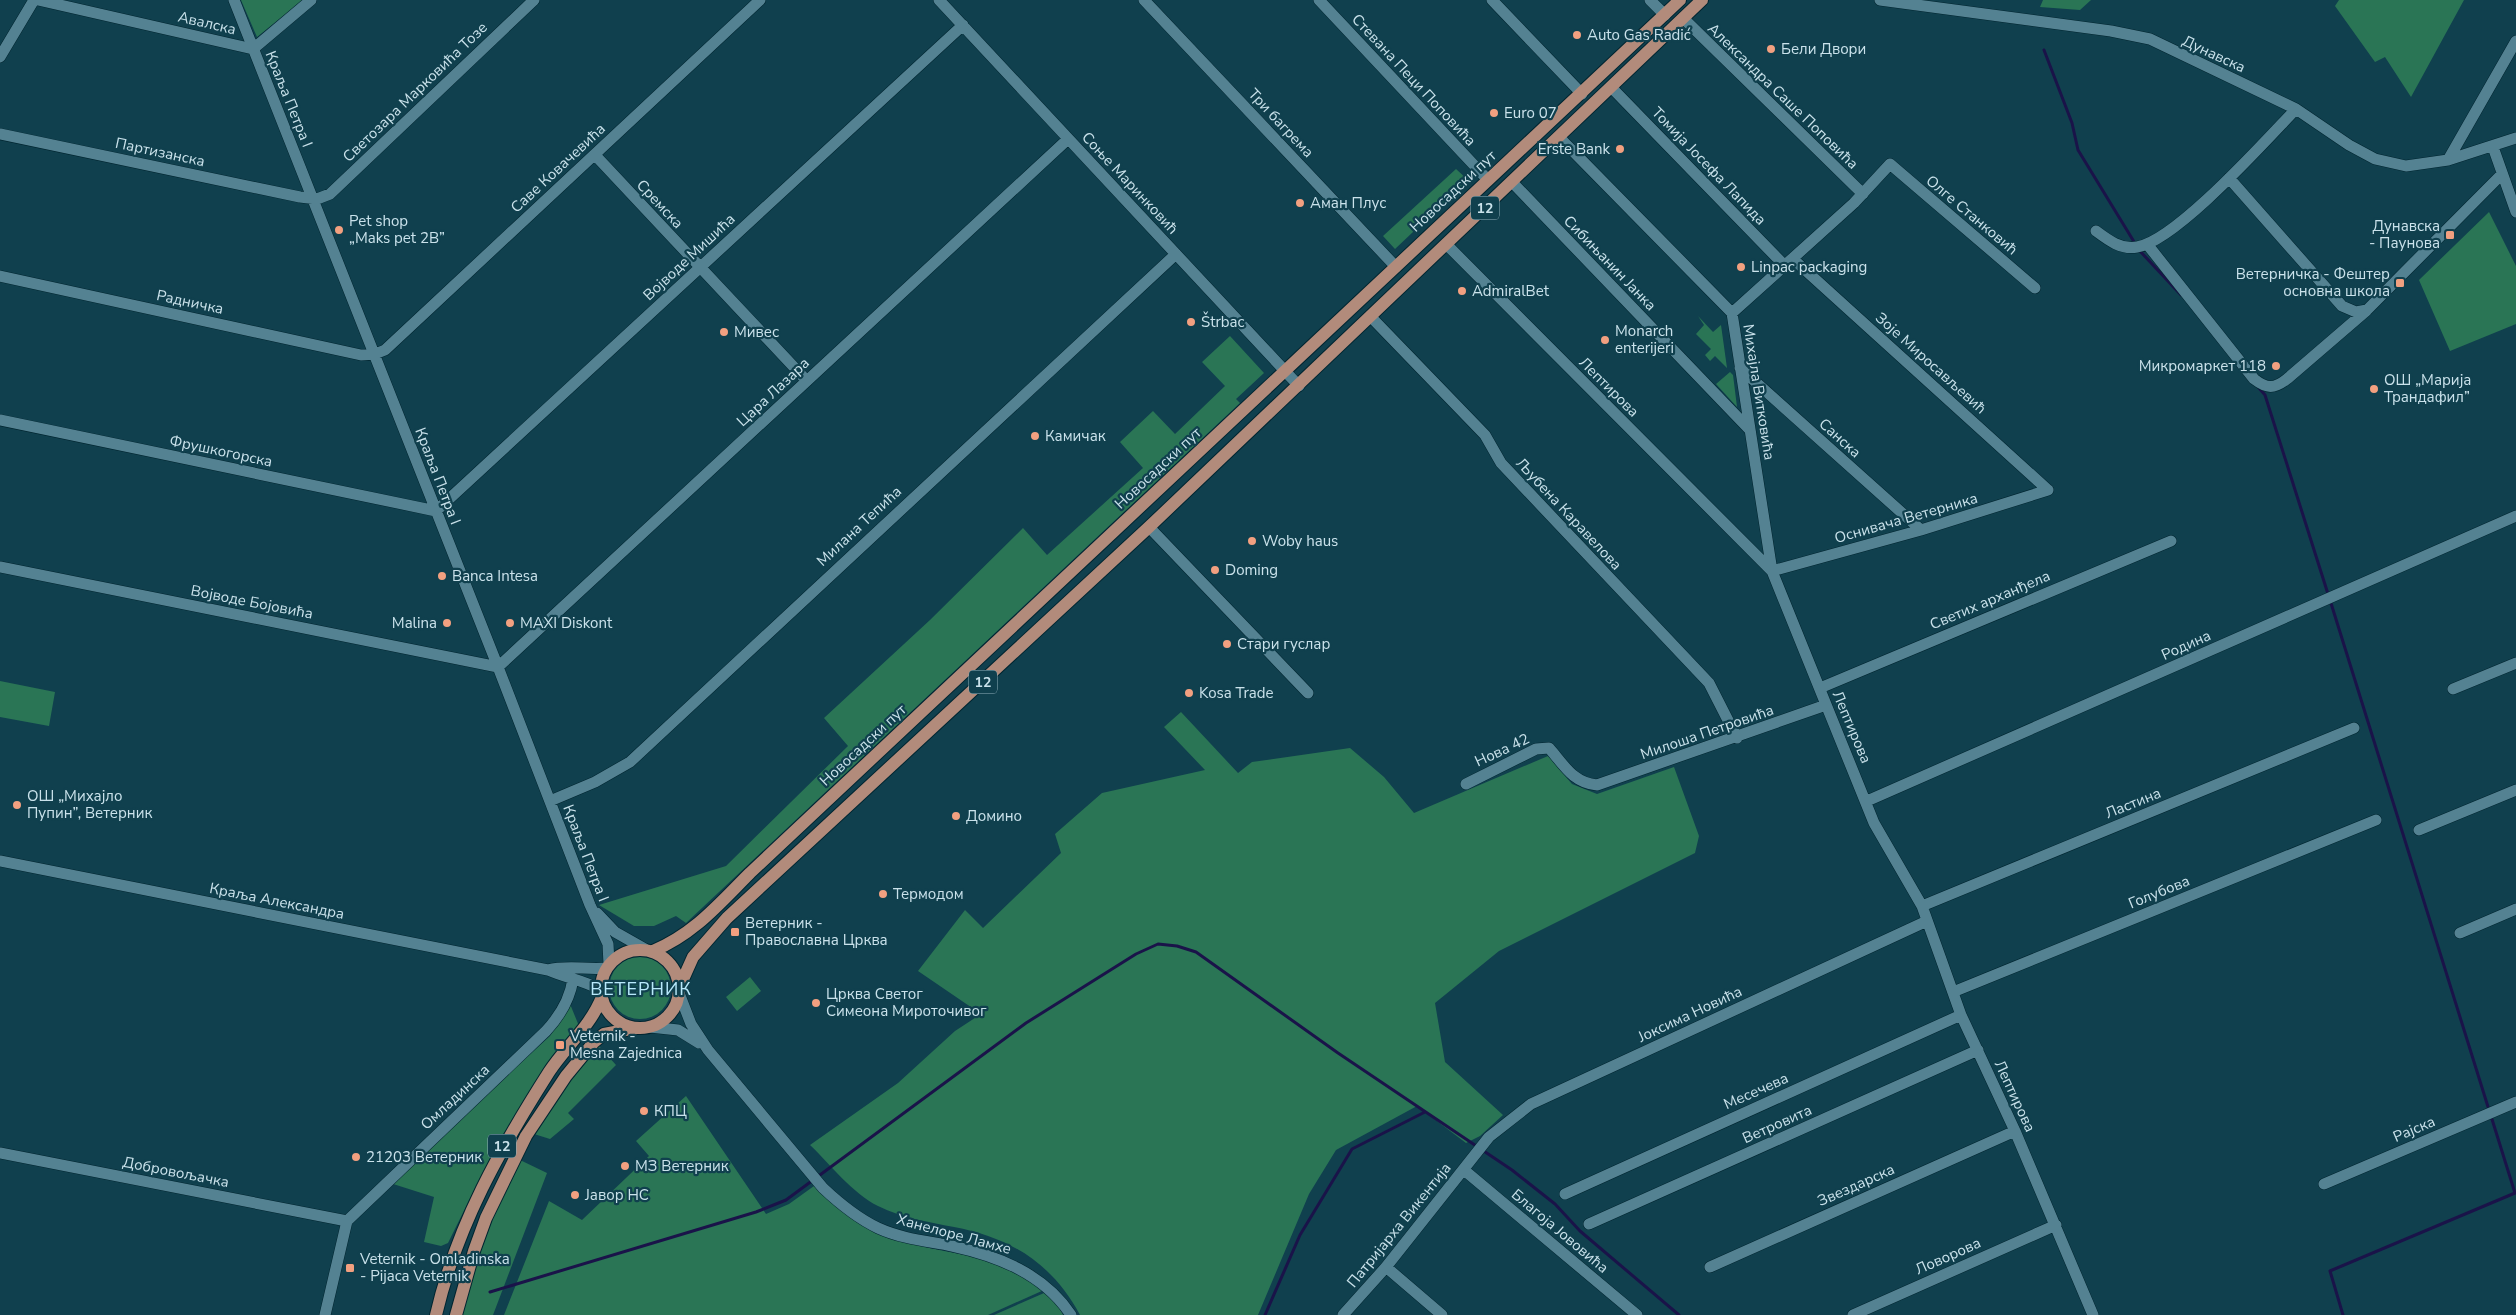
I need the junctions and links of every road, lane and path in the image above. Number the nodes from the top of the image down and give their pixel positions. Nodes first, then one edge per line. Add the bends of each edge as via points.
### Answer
1 (34, 0) edge
2 (38, 0) edge
3 (234, 0) edge
4 (311, 0) edge
5 (534, 0) edge
6 (760, 0) edge
7 (939, 0) edge
8 (1144, 0) edge
9 (1319, 0) edge
10 (1492, 0) edge
11 (1650, 0) edge
12 (1680, 0) edge
13 (1702, 0) edge
14 (1880, 0) edge
15 (1665, 15) junction
16 (1683, 18) junction
17 (963, 25) junction
18 (2516, 41) edge
19 (253, 49) junction
20 (0, 57) edge
21 (1612, 87) junction
22 (1582, 94) junction
23 (2296, 109) junction
24 (0, 134) edge
25 (1559, 138) junction
26 (2516, 138) edge
27 (1068, 139) junction
28 (2493, 147) junction
29 (595, 155) junction
30 (2448, 160) junction
31 (2502, 174) junction
32 (2230, 178) junction
33 (1488, 180) junction
34 (1512, 182) junction
35 (1862, 194) junction
36 (2512, 196) edge
37 (313, 199) junction
38 (2516, 212) edge
39 (2096, 232) dead end
40 (1446, 244) junction
41 (2147, 244) junction
42 (1176, 254) junction
43 (1789, 262) junction
44 (1396, 267) junction
45 (699, 268) junction
46 (0, 276) edge
47 (2035, 288) dead end
48 (2367, 310) junction
49 (1732, 313) junction
50 (1371, 317) junction
51 (375, 354) junction
52 (1740, 368) junction
53 (1285, 371) junction
54 (807, 381) junction
55 (1299, 386) junction
56 (0, 420) edge
57 (1749, 429) junction
58 (2048, 490) joint
59 (436, 511) junction
60 (2516, 516) edge
61 (1149, 527) junction
62 (1921, 530) junction
63 (2171, 541) dead end
64 (0, 567) edge
65 (1772, 572) junction
66 (2516, 663) edge
67 (498, 667) junction
68 (1820, 688) junction
69 (2453, 689) dead end
70 (1308, 693) dead end
71 (1826, 706) junction
72 (2354, 728) dead end
73 (1737, 738) junction
74 (1466, 784) dead end
75 (1596, 785) joint
76 (2516, 790) edge
77 (550, 801) junction
78 (1867, 801) junction
79 (2376, 820) dead end
80 (2419, 830) dead end
81 (0, 861) edge
82 (590, 905) junction
83 (1922, 906) junction
84 (2516, 910) edge
85 (1927, 921) junction
86 (2460, 933) dead end
87 (649, 950) junction
88 (608, 966) junction
89 (548, 970) junction
90 (573, 979) junction
91 (680, 990) junction
92 (1953, 992) junction
93 (601, 994) junction
94 (1961, 1015) junction
95 (650, 1027) junction
96 (636, 1028) junction
97 (708, 1050) junction
98 (1978, 1050) junction
99 (2516, 1102) edge
100 (2014, 1131) junction
101 (1480, 1148) joint
102 (0, 1153) edge
103 (1464, 1170) junction
104 (2324, 1184) dead end
105 (1564, 1194) dead end
106 (347, 1221) junction
107 (1589, 1224) dead end
108 (2056, 1225) junction
109 (1386, 1267) junction
110 (1710, 1267) dead end
111 (325, 1315) edge
112 (436, 1315) edge
113 (456, 1315) edge
114 (1071, 1315) edge
115 (1343, 1315) edge
116 (1442, 1315) edge
117 (1637, 1315) edge
118 (1852, 1315) edge
119 (2092, 1315) edge

1 - 20 street
2 - 19 street, Авалска
3 - 19 street, Краља Петра I
4 - 19 street
5 - 37 street, Светозара Марковића Тозе via 330,194
6 - 29 street, Саве Ковачевића
7 - 17 street, Соње Маринковић
8 - 44 street, Три багрема
9 - 33 street, Стевана Пеци Поповића
10 - 22 street
11 - 15 street
12 - 15 main road, Новосадски пут / 12
13 - 16 main road, 12
14 - 23 street, Дунавска via 2150,39
15 - 22 main road, Новосадски пут / 12
16 - 21 main road, 12
16 - 35 street, Александра Саше Поповића
17 - 27 street, Соње Маринковић
17 - 45 street, Војводе Мишића
18 - 30 street
19 - 37 street, Краља Петра I
21 - 25 main road, 12
21 - 43 street, Томија Јосефа Лапида
22 - 33 main road, Новосадски пут / 12
23 - 30 street, Дунавска via 2375,159 2406,166
23 - 32 street
24 - 37 street, Партизанска
25 - 34 main road, 12
25 - 49 street, Михајла Витковића
26 - 28 street, Дунавска
27 - 42 street, Соње Маринковић
27 - 54 street, Цара Лазара
28 - 30 street, Дунавска
28 - 31 street
29 - 45 street, Сремска
29 - 51 street, Саве Ковачевића via 385,350
31 - 36 street
31 - 48 street
32 - 41 street via 2178,223
32 - 48 street via 2342,306 2356,312
33 - 44 main road, Новосадски пут / 12
34 - 40 main road, 12
34 - 57 street, Сибињанин Јанка
35 - 43 street
35 - 47 street, Олге Станковић via 1890,164
36 - 38 street
37 - 51 street, Краља Петра I
39 - 41 street via 2119,246 2137,248
40 - 50 main road, 12
40 - 65 street, Лептирова
41 - 48 street via 2254,379 2265,387 2276,387 2287,379
42 - 53 street, Соње Маринковић
42 - 77 street, Милана Тепића via 630,762 595,782
43 - 49 street
43 - 58 street, Зоје Миросављевић
44 - 53 main road, Новосадски пут / 12
45 - 54 street, Сремска
45 - 59 street, Војводе Мишића
46 - 51 street, Радничка via 361,355
49 - 52 street, Михајла Витковића
50 - 55 main road, 12
50 - 73 street, Љубена Каравелова via 1485,436 1501,463 1709,683
51 - 59 street, Краља Петра I
52 - 57 street, Михајла Витковића
52 - 62 street, Санска
53 - 55 street, Соње Маринковић
53 - 87 main road, Новосадски пут / 12 via 696,926 679,939
54 - 67 street, Цара Лазара
55 - 61 main road, 12
56 - 59 street, Фрушкогорска
57 - 65 street, Михајла Витковића
58 - 62 street, Оснивача Ветерника
59 - 67 street, Краља Петра I
60 - 78 street, Родина
61 - 70 street
61 - 91 main road, 12 via 727,918 693,957
62 - 65 street, Оснивача Ветерника
63 - 68 street, Светих арханђела
64 - 67 street, Војводе Бојовића
65 - 68 street, Лептирова
66 - 69 street
67 - 77 street, Краља Петра I
68 - 71 street, Лептирова
71 - 73 street, Милоша Петровића
71 - 78 street, Лептирова
72 - 83 street, Ластина
73 - 75 street, Милоша Петровића
74 - 75 street, Нова 42 via 1536,749 1549,748 1577,780
76 - 80 street
77 - 82 street, Краља Петра I
78 - 83 street, Лептирова via 1874,823
79 - 92 street, Голубова
81 - 89 street, Краља Александра
82 - 87 street via 616,932
82 - 88 street, Краља Петра I via 608,944
83 - 85 street, Лептирова
84 - 86 street
85 - 92 street, Лептирова
85 - 101 street, Јоксима Новића via 1531,1104 1508,1120
87 - 88 main road, 12 via 625,952
87 - 91 main road via 669,962 677,973
88 - 89 street via 589,970 561,967
88 - 93 main road, 12
89 - 90 street
90 - 93 street via 586,982
90 - 106 street, Омладинска via 561,1012 546,1031
91 - 95 main road, 12 via 676,1006 667,1017
91 - 97 street, Ханелоре Ламхе via 691,1024
92 - 94 street, Лептирова
93 - 96 main road, 12 via 611,1016
93 - 112 main road, 12 via 590,1020 552,1068 495,1160 456,1244
94 - 98 street, Лептирова
94 - 105 street, Месечева
95 - 96 main road, 12
95 - 97 street, Ханелоре Ламхе via 684,1032
96 - 113 main road, 12 via 604,1034 594,1042 566,1076 526,1136 494,1198 474,1251
97 - 114 street, Ханелоре Ламхе via 842,1206 878,1228 900,1236 997,1258 1018,1267 1038,1280
98 - 100 street, Лептирова
98 - 107 street, Ветровита
99 - 104 street, Рајска
100 - 108 street, Лептирова
100 - 110 street, Звездарска
101 - 103 street, Патријарха Викентија
102 - 106 street, Добровољачка
103 - 109 street, Патријарха Викентија
103 - 117 street, Благоја Јововића
106 - 111 street
108 - 118 street, Ловорова
108 - 119 street, Лептирова
109 - 115 street, Патријарха Викентија
109 - 116 street

